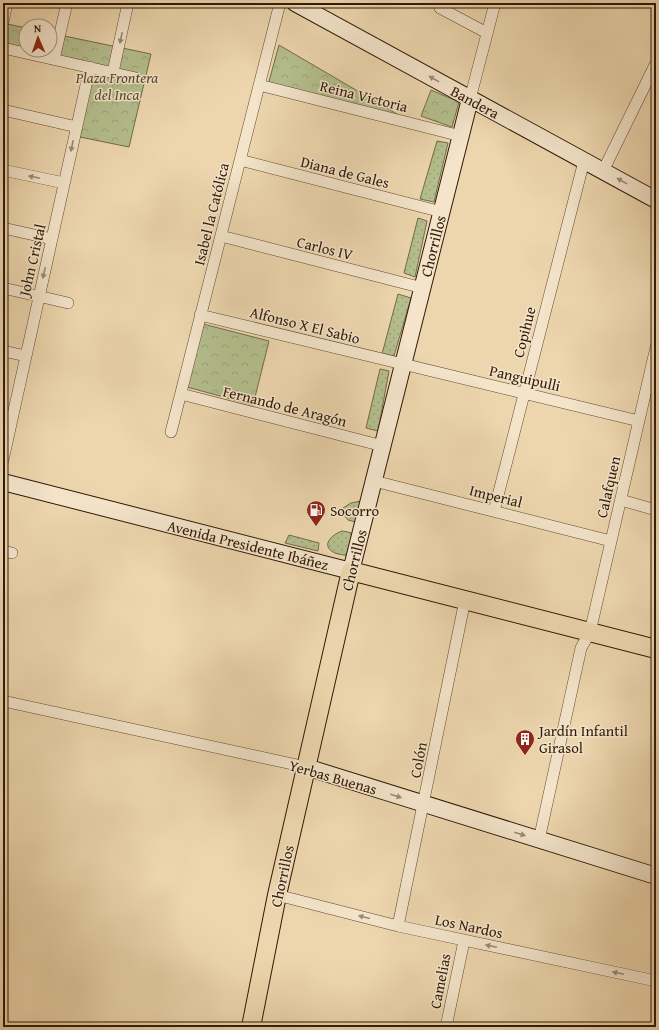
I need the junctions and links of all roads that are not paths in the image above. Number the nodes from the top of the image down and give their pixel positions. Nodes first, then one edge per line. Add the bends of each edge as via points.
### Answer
1 (7, 3) edge
2 (67, 3) edge
3 (128, 3) edge
4 (280, 3) edge
5 (295, 3) edge
6 (495, 3) edge
7 (440, 8) dead end
8 (3, 22) edge
9 (487, 33) junction
10 (3, 48) edge
11 (54, 59) junction
12 (656, 63) edge
13 (90, 67) junction
14 (113, 72) junction
15 (136, 78) dead end
16 (260, 85) junction
17 (470, 99) junction
18 (3, 110) edge
19 (77, 127) junction
20 (461, 136) junction
21 (240, 160) junction
22 (584, 161) junction
23 (3, 170) edge
24 (603, 171) junction
25 (64, 183) junction
26 (656, 200) edge
27 (442, 212) junction
28 (3, 228) edge
29 (221, 236) junction
30 (52, 239) junction
31 (3, 288) edge
32 (422, 288) junction
33 (39, 296) junction
34 (68, 303) dead end
35 (200, 315) junction
36 (656, 348) edge
37 (3, 351) edge
38 (26, 356) junction
39 (403, 364) junction
40 (524, 393) junction
41 (181, 394) junction
42 (8, 410) edge
43 (639, 420) junction
44 (171, 432) dead end
45 (383, 446) junction
46 (3, 460) edge
47 (374, 480) junction
48 (3, 482) edge
49 (621, 500) junction
50 (656, 510) edge
51 (494, 512) junction
52 (611, 541) junction
53 (351, 571) junction
54 (465, 600) junction
55 (590, 632) junction
56 (656, 649) edge
57 (3, 701) edge
58 (306, 767) junction
59 (424, 804) junction
60 (539, 840) junction
61 (656, 874) edge
62 (277, 895) junction
63 (398, 926) junction
64 (464, 941) junction
65 (656, 981) edge
66 (251, 1027) edge
67 (446, 1027) edge

1 - 8 street
2 - 11 street
3 -> 14 street
4 - 16 street, Isabel la Católica
17 -> 5 street, Bandera
6 - 9 street, Chorrillos
7 - 9 street
9 - 17 street, Chorrillos
10 - 11 street
11 - 13 street
12 - 24 street
13 - 14 street
13 - 19 street, John Cristal
14 - 15 street
16 - 20 street, Reina Victoria
16 - 21 street, Isabel la Católica
17 - 20 street, Chorrillos
17 - 22 street, Bandera
18 - 19 street
19 -> 25 street, John Cristal
20 - 27 street, Chorrillos
21 - 27 street, Diana de Gales
21 - 29 street, Isabel la Católica
22 - 24 street, Bandera
22 - 40 street, Copihue
25 -> 23 street
26 -> 24 street, Bandera
25 - 30 street, John Cristal
27 - 32 street, Chorrillos
28 - 30 street
29 - 32 street, Carlos IV
29 - 35 street, Isabel la Católica
30 -> 33 street, John Cristal
31 - 33 street
32 - 39 street, Chorrillos
33 - 34 street
33 - 38 street, John Cristal
35 - 39 street, Alfonso X El Sabio
35 - 41 street, Isabel la Católica
36 - 43 street, Calafquen
37 - 38 street
38 - 42 street, John Cristal
39 - 40 street, Panguipulli
39 - 45 street, Chorrillos
40 - 43 street, Panguipulli
40 - 51 street, Copihue
41 - 44 street, Isabel la Católica
41 - 45 street, Fernando de Aragón
42 - 46 street, John Cristal
43 - 49 street, Calafquen
45 - 47 street, Chorrillos
47 - 51 street, Imperial
47 - 53 street, Chorrillos
48 - 53 street, Avenida Presidente Ibáñez
49 - 50 street
49 - 52 street, Calafquen
51 - 52 street, Imperial
52 - 55 street, Calafquen
53 - 54 main road, Avenida Presidente Ibáñez
53 - 58 main road, Chorrillos
54 - 55 main road, Avenida Presidente Ibáñez
54 - 59 street, Colón
55 - 56 main road, Avenida Presidente Ibáñez
55 - 60 street, Calafquen via 581,648
57 - 58 street, Yerbas Buenas
58 -> 59 street, Yerbas Buenas
58 - 62 main road, Chorrillos
59 -> 60 street, Yerbas Buenas
59 - 63 street, Colón
60 - 61 street, Yerbas Buenas
63 -> 62 street, Los Nardos
62 - 66 main road, Chorrillos
63 - 64 street, Los Nardos
65 -> 64 street, Los Nardos
64 - 67 street, Camelias

